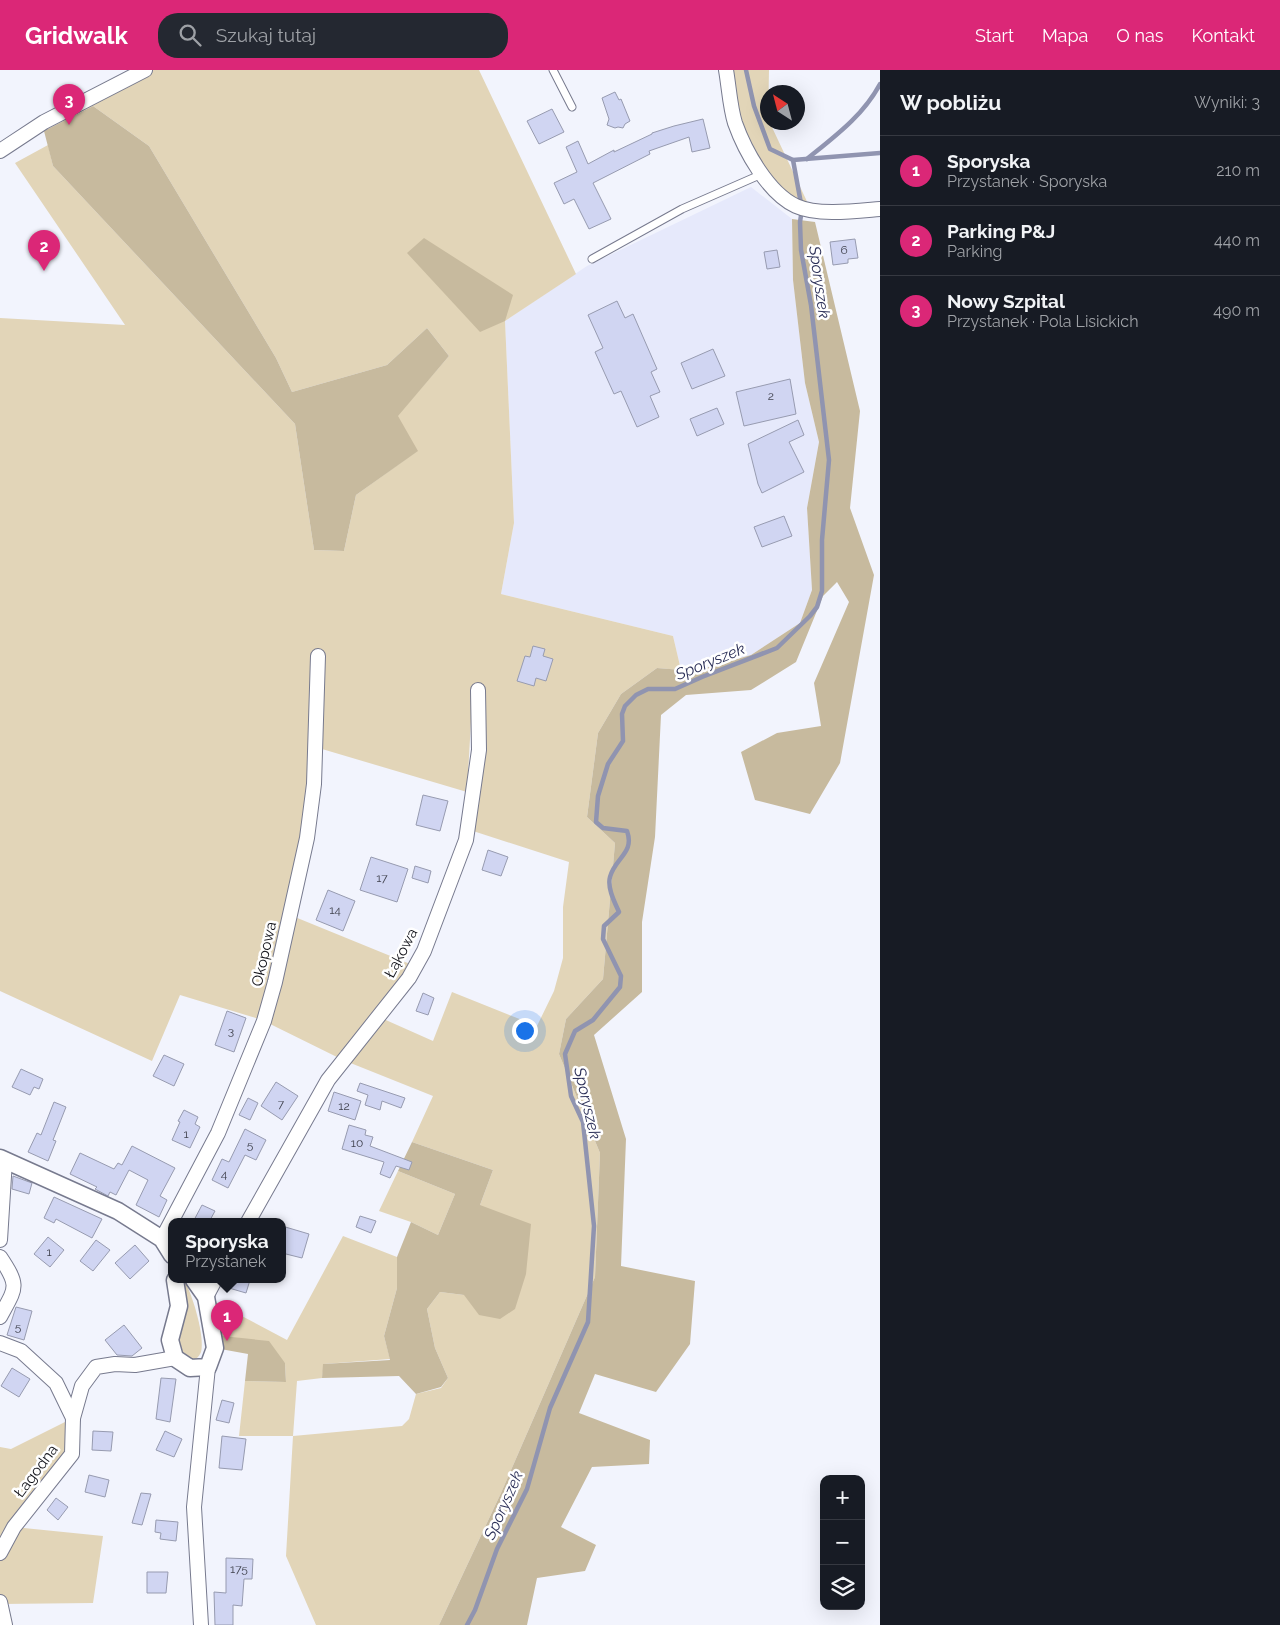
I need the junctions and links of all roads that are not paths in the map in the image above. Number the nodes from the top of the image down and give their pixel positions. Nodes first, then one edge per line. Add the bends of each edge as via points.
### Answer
1 (145, 70) edge
2 (553, 70) edge
3 (726, 70) edge
4 (572, 107) dead end
5 (44, 122) junction
6 (0, 139) edge
7 (0, 151) edge
8 (764, 178) junction
9 (880, 209) edge
10 (592, 259) dead end
11 (318, 656) dead end
12 (478, 690) dead end
13 (2, 1159) edge
14 (174, 1218) edge
15 (250, 1218) edge
16 (168, 1229) edge
17 (0, 1240) edge
18 (162, 1240) junction
19 (168, 1250) edge
20 (0, 1257) edge
21 (175, 1283) edge
22 (196, 1283) edge
23 (213, 1283) edge
24 (206, 1297) junction
25 (0, 1317) edge
26 (0, 1344) edge
27 (175, 1358) junction
28 (208, 1366) junction
29 (73, 1418) junction
30 (0, 1553) edge
31 (0, 1602) edge
32 (5, 1625) edge
33 (201, 1625) edge

1 - 5 street
2 - 4 lane
3 - 8 street via 735,122
5 - 6 street
5 - 7 street
8 - 9 street via 783,198 796,206 855,212
8 - 10 lane via 682,209
11 - 14 street, Okopowa via 314,784 307,838 275,982 264,1021 218,1133
12 - 15 street, Łąkowa via 479,750 466,840 424,951 409,978 328,1080
13 - 17 street
13 - 18 street via 118,1211
16 - 18 street, Okopowa
18 - 19 street
20 - 25 street via 14,1282 14,1291
21 - 27 street via 179,1306 170,1340
22 - 24 street
23 - 24 street
24 - 28 street via 215,1348
26 - 29 street, Łagodna via 21,1351 56,1384
27 - 28 street via 190,1368
27 - 29 street via 134,1366 96,1367 82,1386
28 - 33 street via 194,1506
29 - 30 street, Łagodna via 72,1454 14,1527
31 - 32 street

